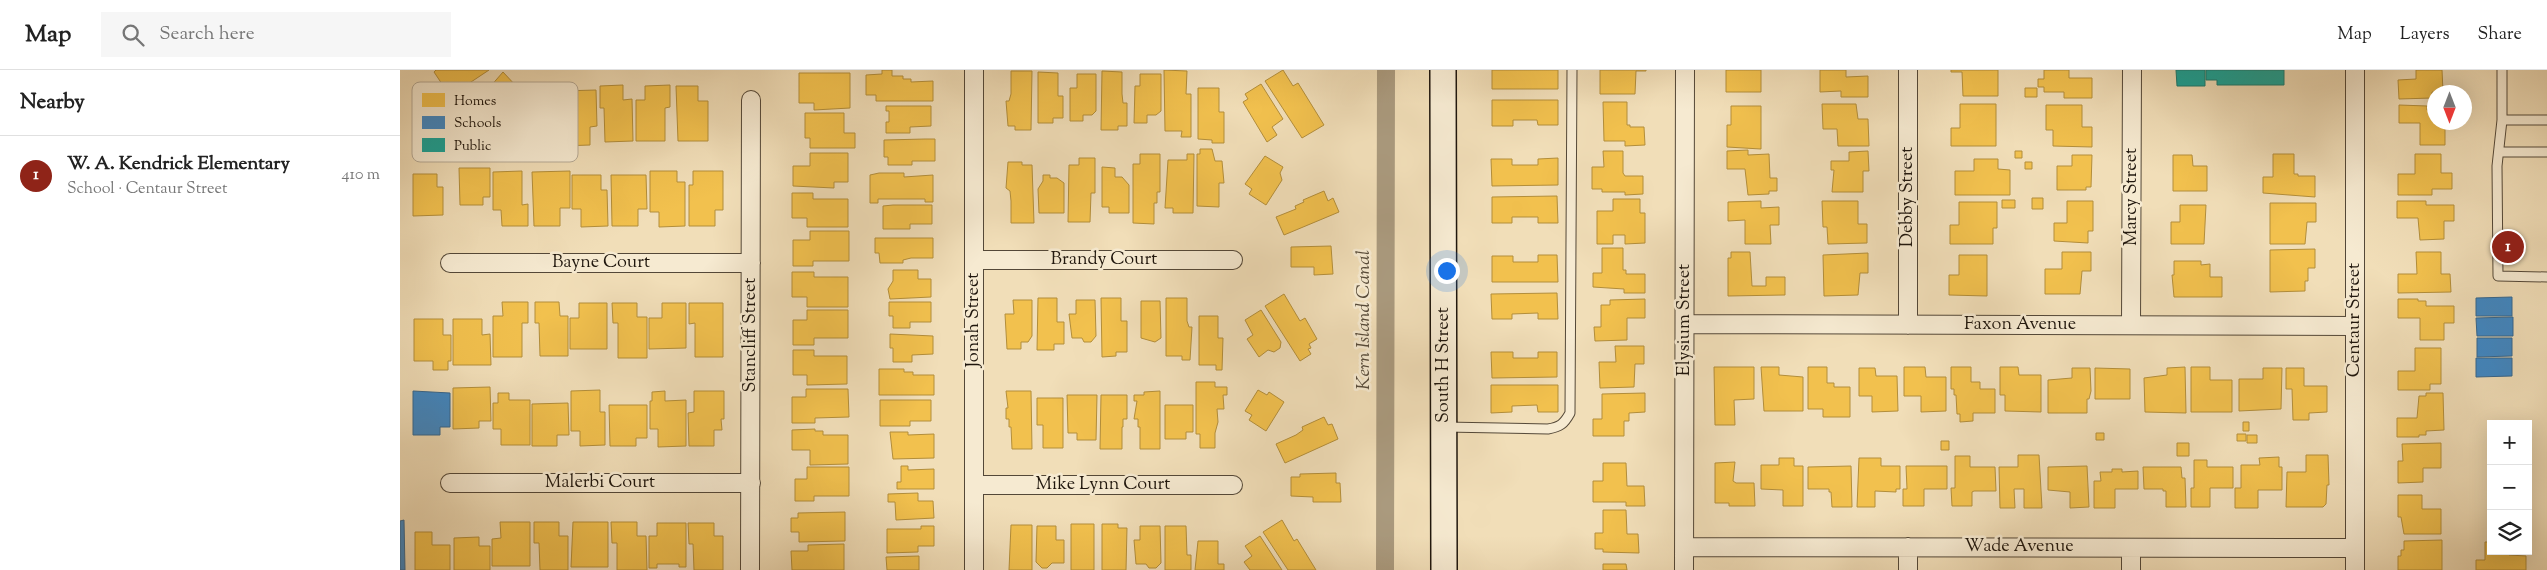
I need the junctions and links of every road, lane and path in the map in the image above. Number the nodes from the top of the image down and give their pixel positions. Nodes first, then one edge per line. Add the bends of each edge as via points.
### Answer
1 (974, 70) edge
2 (1443, 70) edge
3 (1572, 70) edge
4 (1685, 70) edge
5 (1908, 70) edge
6 (2132, 70) edge
7 (2355, 70) edge
8 (2502, 70) edge
9 (751, 100) dead end
10 (2502, 120) junction
11 (2547, 120) edge
12 (2499, 152) junction
13 (2547, 152) edge
14 (974, 260) junction
15 (1233, 260) dead end
16 (450, 263) dead end
17 (751, 263) junction
18 (2547, 277) edge
19 (1684, 324) junction
20 (1908, 325) junction
21 (2131, 325) junction
22 (2355, 326) junction
23 (1444, 427) junction
24 (450, 483) dead end
25 (750, 483) junction
26 (974, 485) junction
27 (1233, 485) dead end
28 (1684, 547) junction
29 (1908, 547) junction
30 (2131, 548) junction
31 (2355, 548) junction
32 (750, 570) edge
33 (974, 570) edge
34 (1444, 570) edge
35 (1684, 570) edge
36 (1908, 570) edge
37 (2131, 570) edge
38 (2354, 570) edge

1 - 14 street, Jonah Street
2 - 23 street, South H Street
3 - 23 lane via 1570,413 1559,427 1548,429
4 - 19 street, Elysium Street
5 - 20 street, Debby Street
6 - 21 street, Marcy Street
7 - 22 street, Centaur Street
8 - 10 lane
9 - 17 street, Stancliff Street
10 - 11 lane
10 - 12 lane
12 - 13 lane
12 - 18 lane via 2498,276
14 - 15 street, Brandy Court
14 - 26 street, Jonah Street
16 - 17 street, Bayne Court
17 - 25 street, Stancliff Street
19 - 20 street, Faxon Avenue
19 - 28 street, Elysium Street
20 - 21 street, Faxon Avenue
21 - 22 street, Faxon Avenue
22 - 31 street, Centaur Street
23 - 34 street, South H Street
24 - 25 street, Malerbi Court
25 - 32 street, Stancliff Street
26 - 27 street, Mike Lynn Court
26 - 33 street, Jonah Street
28 - 29 street, Wade Avenue
28 - 35 street, Elysium Street
29 - 30 street, Wade Avenue
29 - 36 street
30 - 31 street, Wade Avenue
30 - 37 street
31 - 38 street, Centaur Street

